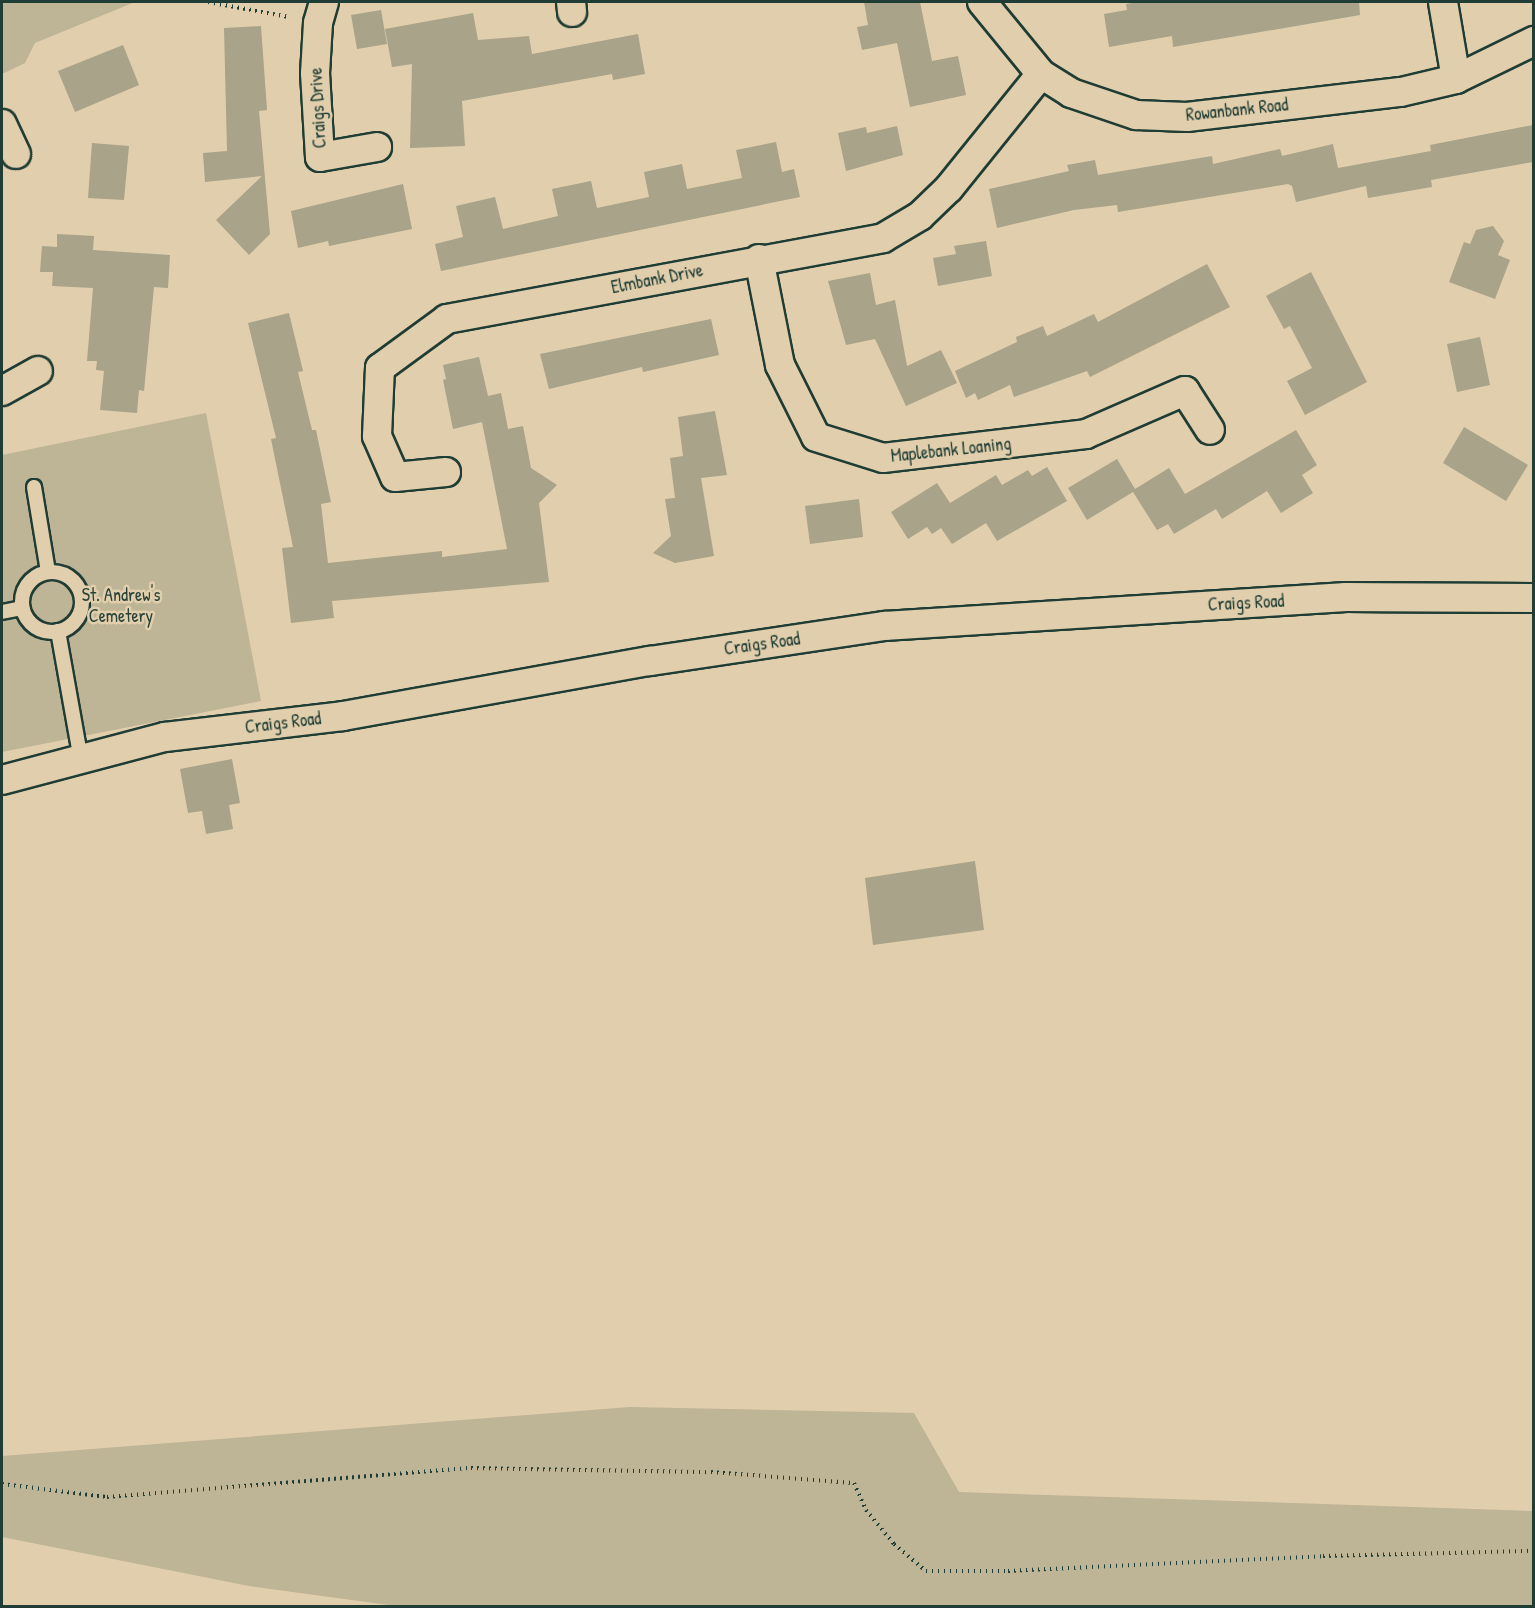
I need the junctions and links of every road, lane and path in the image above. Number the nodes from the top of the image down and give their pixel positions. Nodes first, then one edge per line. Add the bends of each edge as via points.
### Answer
1 (208, 2) edge
2 (982, 2) edge
3 (1443, 2) edge
4 (321, 12) edge
5 (1533, 41) edge
6 (1041, 74) junction
7 (1456, 79) junction
8 (2, 124) edge
9 (377, 147) dead end
10 (16, 154) dead end
11 (759, 259) junction
12 (38, 371) dead end
13 (2, 391) edge
14 (1210, 430) dead end
15 (446, 472) dead end
16 (34, 487) dead end
17 (48, 572) junction
18 (1533, 598) edge
19 (22, 608) junction
20 (2, 612) edge
21 (58, 631) junction
22 (81, 760) junction
23 (2, 780) edge
24 (2, 1484) edge
25 (1533, 1551) edge

1 - 4 path
2 - 6 street, Rowanbank Road
3 - 7 street
4 - 9 street, Craigs Drive via 315,73 320,158
5 - 7 street, Rowanbank Road
6 - 7 street, Rowanbank Road via 1096,104 1136,115 1187,117 1401,92
6 - 11 street, Elmbank Drive via 949,188 920,216 883,238
8 - 10 street
11 - 14 street, Maplebank Loaning via 780,365 816,437 883,458 1086,435 1185,391
11 - 15 street, Elmbank Drive via 447,319 380,368 377,436 395,477
12 - 13 street
16 - 17 lane
17 - 19 lane via 25,588
17 - 21 lane via 68,576 82,601 76,621
18 - 22 street, Craigs Road via 1346,597 884,626 650,661 343,716 165,738
19 - 20 lane
19 - 21 lane via 32,624
21 - 22 lane
22 - 23 street, Craigs Road
24 - 25 path via 107,1497 471,1468 711,1472 854,1483 866,1510 894,1544 926,1571 1008,1572 1323,1556

